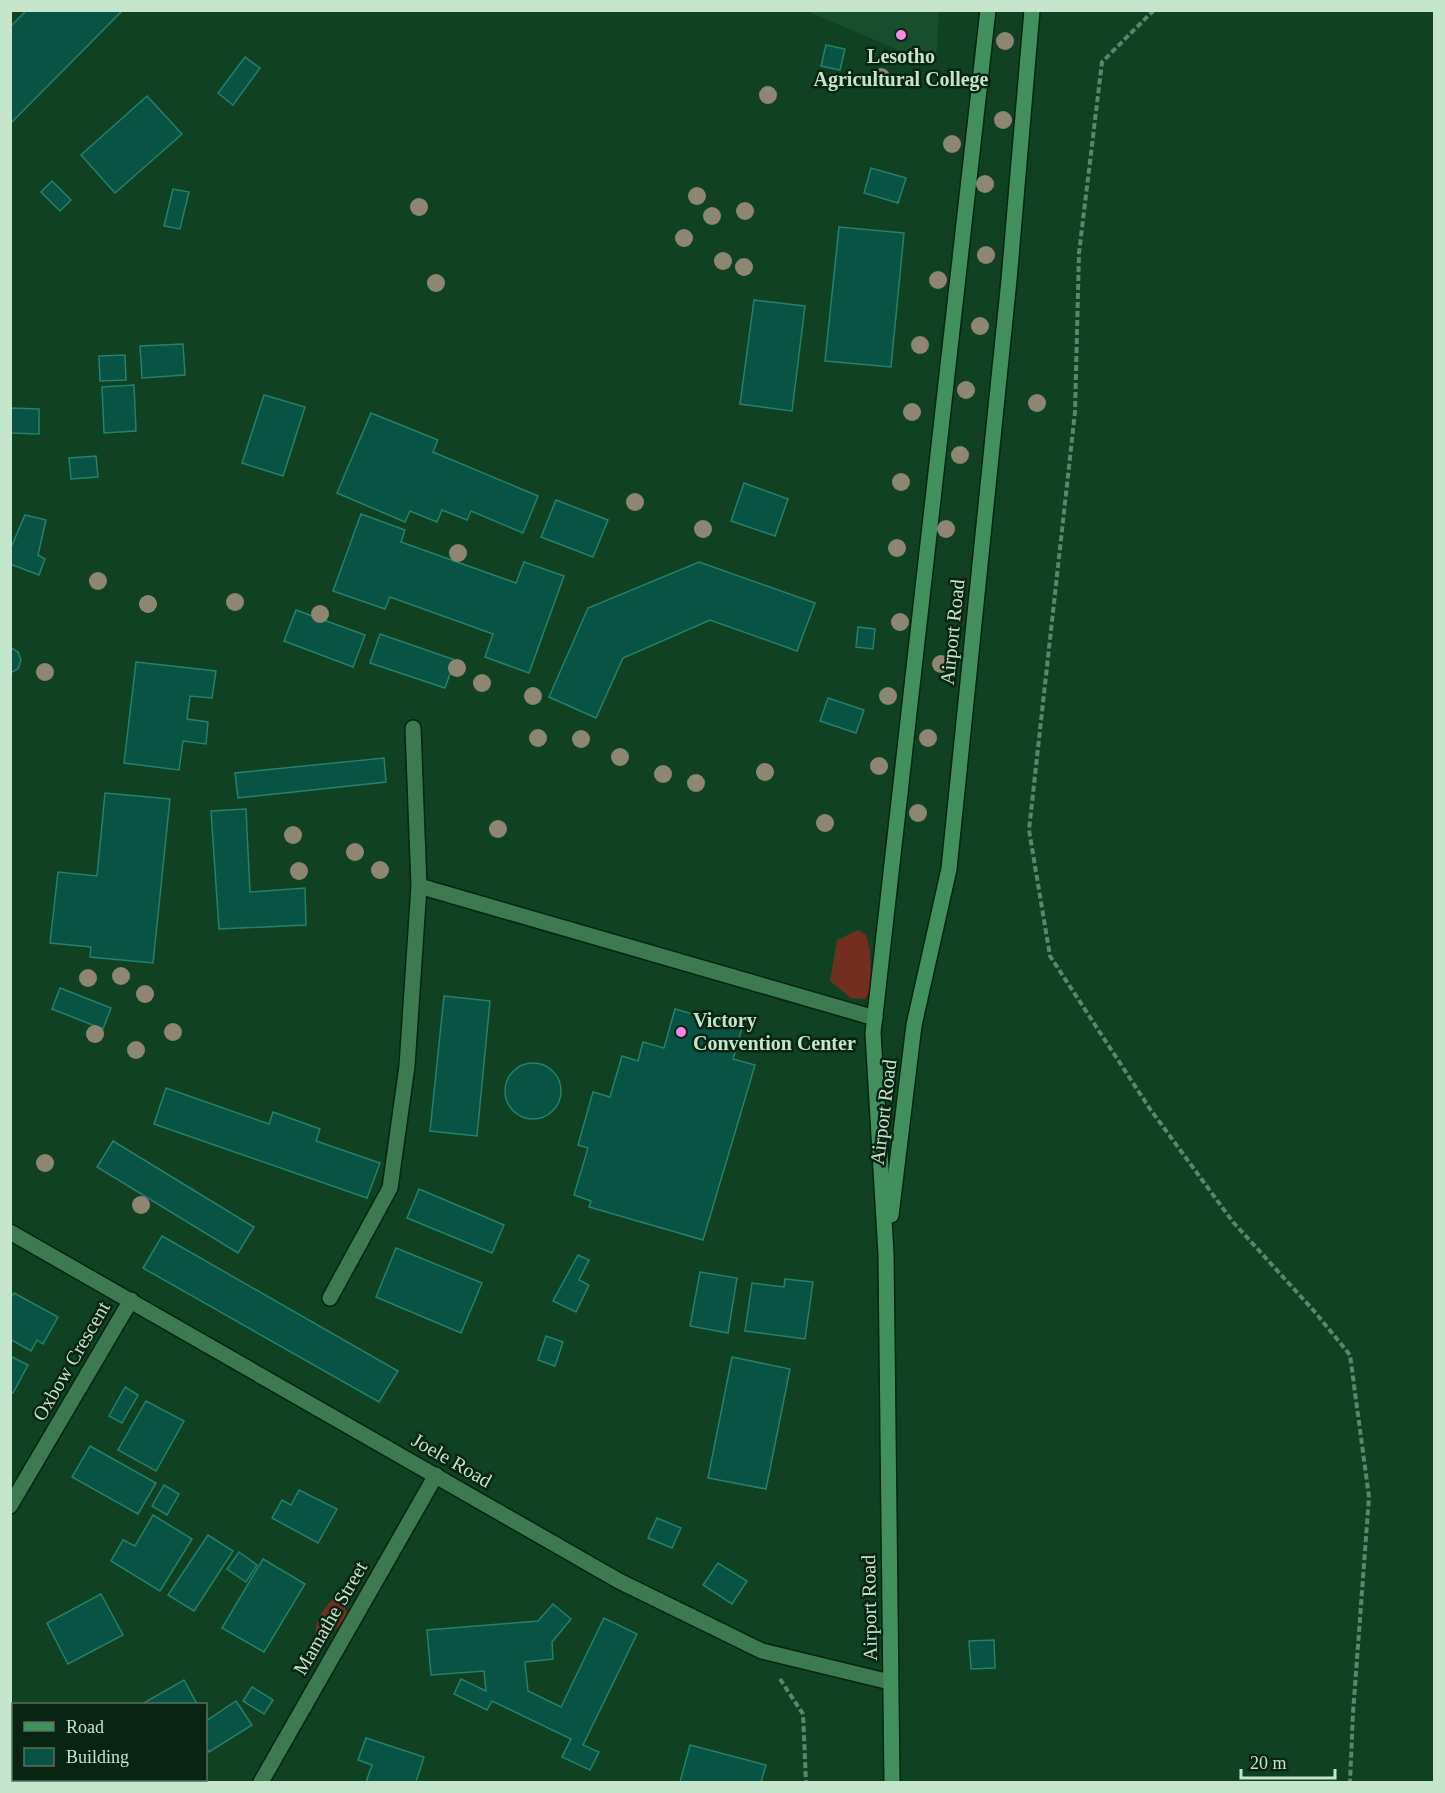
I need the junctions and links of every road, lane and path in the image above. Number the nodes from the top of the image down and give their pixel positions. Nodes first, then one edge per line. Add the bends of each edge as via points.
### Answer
1 (988, 10) edge
2 (1032, 10) edge
3 (1154, 10) edge
4 (413, 728) dead end
5 (419, 886) junction
6 (875, 1018) junction
7 (10, 1232) edge
8 (886, 1254) junction
9 (330, 1298) dead end
10 (131, 1300) junction
11 (436, 1475) junction
12 (10, 1506) edge
13 (762, 1651) junction
14 (890, 1682) junction
15 (261, 1782) edge
16 (806, 1782) edge
17 (892, 1782) edge
18 (1350, 1782) edge

1 - 6 main road, Airport Road
2 - 8 main road, Airport Road via 1009,280 949,869 914,1025
3 - 18 path via 1102,62 1079,253 1075,412 1029,830 1050,956 1150,1109 1233,1222 1350,1354 1369,1497
4 - 5 street
5 - 6 street
5 - 9 street via 407,1066 390,1188
6 - 8 main road, Airport Road
7 - 10 street, Joele Road
8 - 14 main road, Airport Road
10 - 11 street, Joele Road
10 - 12 street, Oxbow Crescent
11 - 13 street, Joele Road via 619,1581
11 - 15 street, Mamathe Street
13 - 14 street, Joele Road
13 - 16 path via 803,1713
14 - 17 main road, Airport Road

